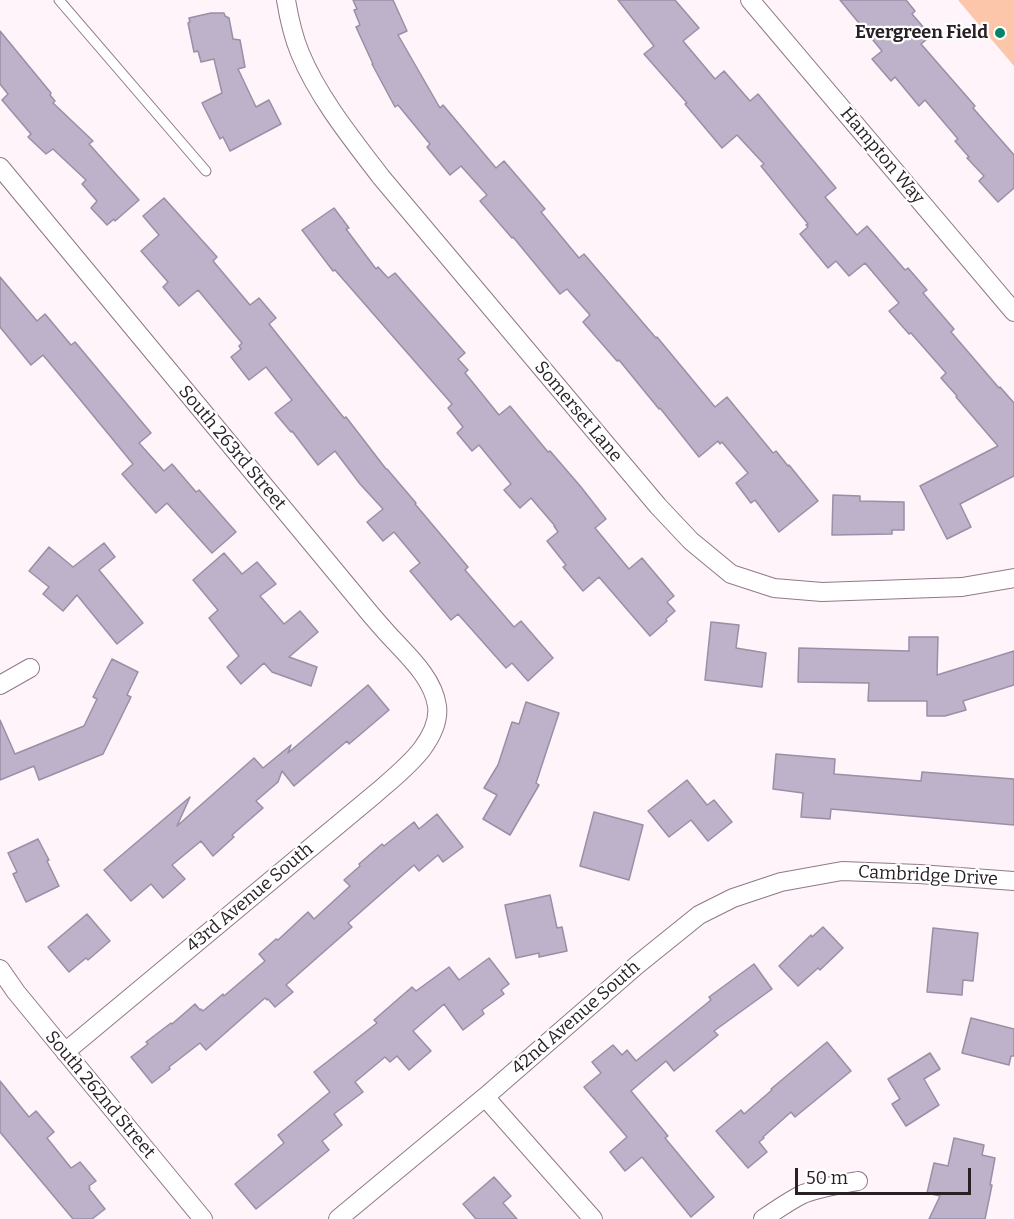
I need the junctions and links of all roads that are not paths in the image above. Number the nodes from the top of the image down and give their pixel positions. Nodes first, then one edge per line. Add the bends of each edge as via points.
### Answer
1 (58, 0) edge
2 (286, 0) edge
3 (750, 0) edge
4 (0, 167) edge
5 (206, 171) dead end
6 (1014, 312) edge
7 (1014, 578) edge
8 (30, 668) dead end
9 (0, 685) edge
10 (429, 738) joint
11 (842, 872) joint
12 (1014, 881) edge
13 (0, 969) edge
14 (65, 1052) junction
15 (485, 1097) junction
16 (858, 1181) dead end
17 (203, 1219) edge
18 (338, 1219) edge
19 (593, 1219) edge
20 (763, 1219) edge

1 - 5 lane
2 - 7 street, Somerset Lane via 301,55 317,85 381,177 658,506 691,541 731,574 774,588 822,592 962,587
3 - 6 street, Hampton Way
4 - 10 street, South 263rd Street via 425,677 437,707
8 - 9 street
10 - 14 street, 43rd Avenue South via 408,765 375,794
11 - 12 street, Cambridge Drive
11 - 15 street, 42nd Avenue South via 781,882 733,898 699,915
13 - 14 street, South 262nd Street
14 - 17 street, South 262nd Street
15 - 18 street, 42nd Avenue South
15 - 19 street
16 - 20 street via 805,1193

